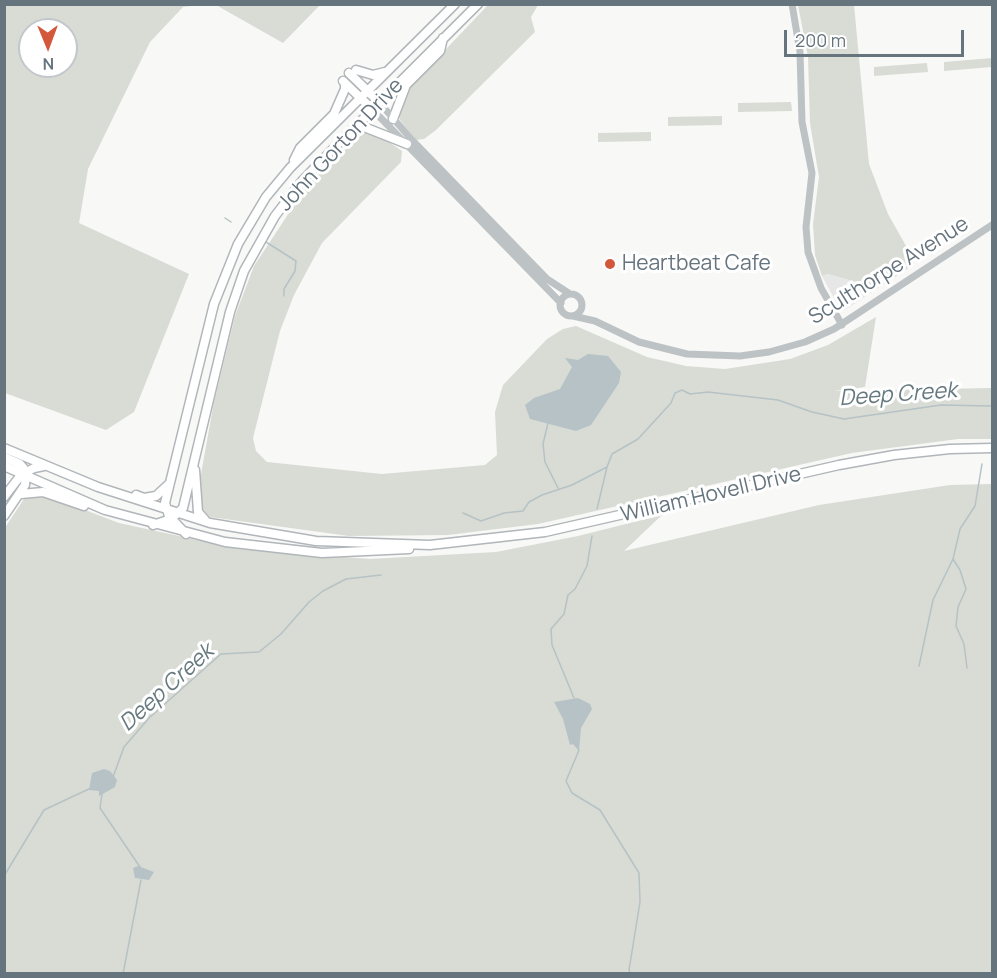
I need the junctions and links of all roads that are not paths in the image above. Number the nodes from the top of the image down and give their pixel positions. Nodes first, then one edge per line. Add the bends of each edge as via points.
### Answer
1 (455, 4) edge
2 (477, 4) edge
3 (792, 4) edge
4 (443, 38) junction
5 (386, 72) junction
6 (367, 91) junction
7 (360, 98) junction
8 (379, 102) junction
9 (372, 110) junction
10 (393, 118) junction
11 (347, 134) junction
12 (407, 144) junction
13 (290, 168) junction
14 (993, 225) edge
15 (570, 294) junction
16 (561, 303) junction
17 (582, 304) junction
18 (573, 316) junction
19 (595, 321) junction
20 (842, 325) junction
21 (4, 448) edge
22 (993, 448) edge
23 (4, 457) edge
24 (193, 464) junction
25 (4, 466) edge
26 (44, 466) junction
27 (25, 474) junction
28 (170, 482) junction
29 (98, 487) junction
30 (21, 494) junction
31 (4, 497) edge
32 (105, 510) junction
33 (167, 510) junction
34 (4, 516) edge
35 (175, 516) junction
36 (210, 523) junction
37 (153, 525) junction
38 (186, 534) junction
39 (430, 545) junction

1 - 5 main road, John Gorton Drive
2 - 4 main road, John Gorton Drive
3 - 20 street via 800,52 802,122 812,173 806,227 808,252 821,288
4 - 8 main road, John Gorton Drive
4 - 10 main road via 440,51 406,85
5 - 6 main road, John Gorton Drive
5 - 6 main road via 373,75 353,71
6 - 7 main road, John Gorton Drive
6 - 8 main road
7 - 9 main road
7 - 13 main road, John Gorton Drive
7 - 13 main road via 344,82 345,90 334,114 300,148
8 - 9 main road, John Gorton Drive
8 - 10 street
9 - 11 main road, John Gorton Drive
9 - 12 street
10 - 15 street via 548,279
11 - 12 main road via 364,127
11 - 24 main road, John Gorton Drive via 295,189 244,271 230,312
12 - 16 street
13 - 28 main road, John Gorton Drive via 249,225 219,287
14 - 20 street, Sculthorpe Avenue
15 - 16 street
15 - 17 street via 579,297
16 - 18 street via 565,314
17 - 18 street via 580,312
17 - 19 street, Sculthorpe Avenue
18 - 19 street, Sculthorpe Avenue
19 - 20 street, Sculthorpe Avenue via 662,349 717,356 782,349
21 - 26 main road, William Hovell Drive
22 - 39 main road, William Hovell Drive via 950,448 839,465 545,532
23 - 27 main road via 20,464
24 - 35 main road, John Gorton Drive via 183,508
24 - 36 main road via 198,512
25 - 27 main road, William Hovell Drive
26 - 27 main road
26 - 29 main road, William Hovell Drive
27 - 30 main road
27 - 31 main road
27 - 32 main road, William Hovell Drive
28 - 29 main road via 164,492 144,498
28 - 33 main road, John Gorton Drive
29 - 33 main road, William Hovell Drive
30 - 32 main road via 43,492 70,503
30 - 34 main road
32 - 37 main road, William Hovell Drive
33 - 35 main road, William Hovell Drive
35 - 36 main road, William Hovell Drive
35 - 37 main road
35 - 38 main road
36 - 39 main road, William Hovell Drive via 316,541
37 - 38 main road, William Hovell Drive
38 - 39 main road, William Hovell Drive via 258,548 322,554

